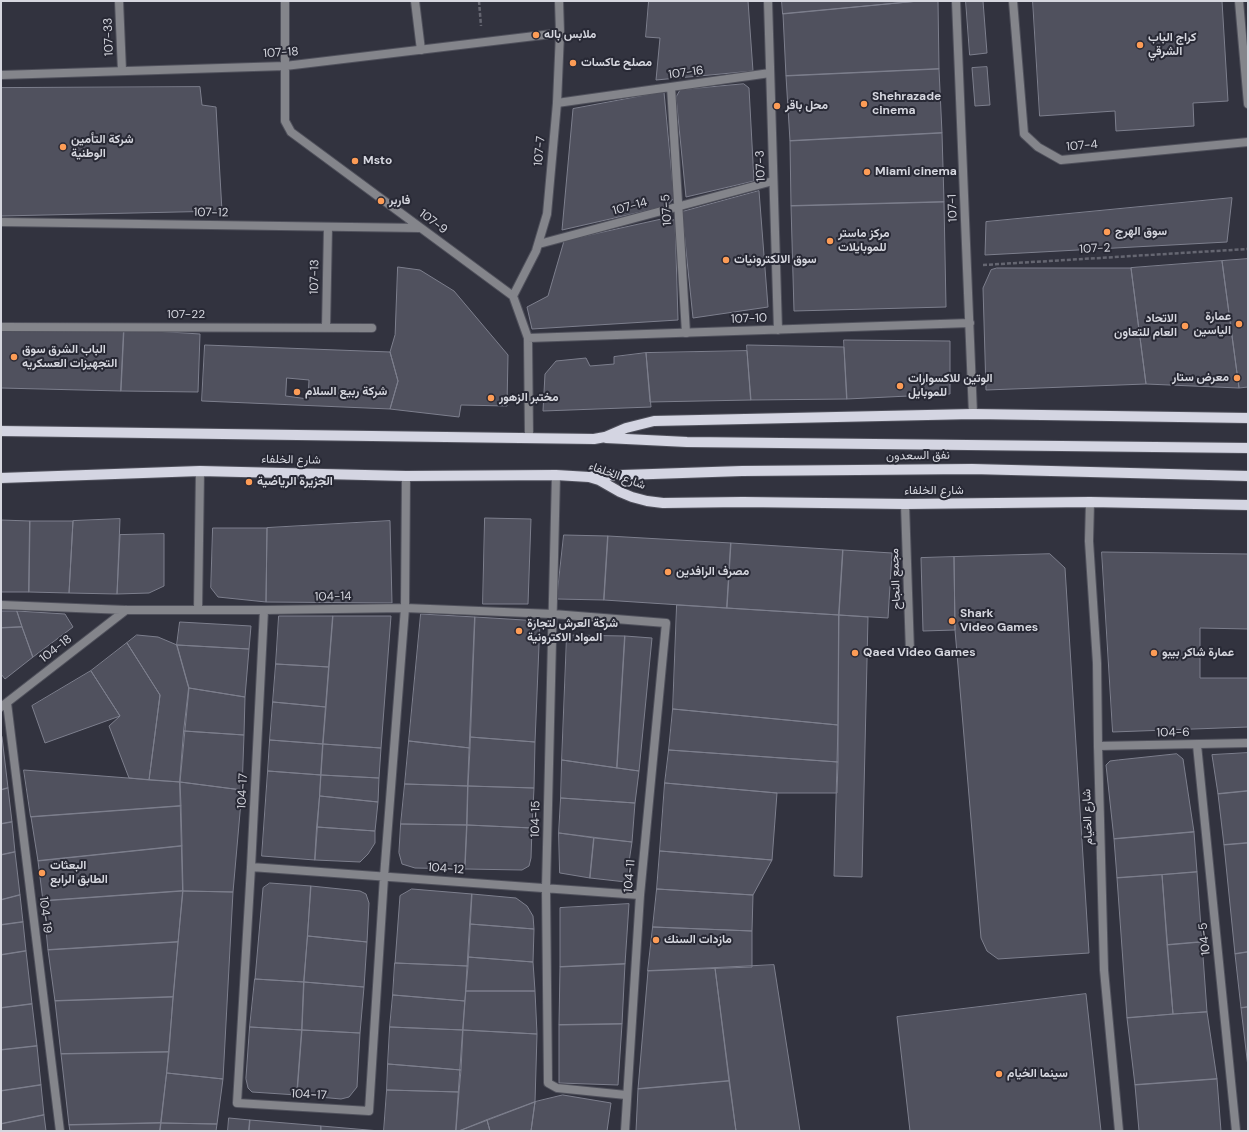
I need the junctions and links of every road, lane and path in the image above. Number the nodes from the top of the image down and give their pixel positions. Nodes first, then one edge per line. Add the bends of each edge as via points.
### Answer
1 (119, 1) edge
2 (285, 1) edge
3 (415, 1) edge
4 (479, 1) edge
5 (559, 1) edge
6 (768, 1) edge
7 (956, 1) edge
8 (1013, 1) edge
9 (1239, 1) edge
10 (560, 33) junction
11 (482, 42) junction
12 (421, 50) junction
13 (285, 66) junction
14 (122, 71) junction
15 (770, 73) junction
16 (1, 75) edge
17 (671, 87) junction
18 (557, 103) junction
19 (1248, 104) edge
20 (1248, 142) edge
21 (773, 181) junction
22 (678, 207) junction
23 (1, 222) edge
24 (328, 226) junction
25 (420, 228) junction
26 (539, 244) junction
27 (1248, 249) edge
28 (967, 265) junction
29 (513, 296) junction
30 (970, 323) junction
31 (1, 327) edge
32 (326, 328) junction
33 (372, 328) dead end
34 (778, 330) junction
35 (686, 333) junction
36 (528, 338) junction
37 (973, 414) junction
38 (1248, 418) edge
39 (1, 430) edge
40 (529, 438) junction
41 (605, 438) junction
42 (1248, 448) edge
43 (200, 471) junction
44 (556, 475) junction
45 (406, 476) junction
46 (1248, 476) edge
47 (589, 477) junction
48 (1, 478) edge
49 (1090, 502) junction
50 (905, 504) junction
51 (1248, 505) edge
52 (1, 605) edge
53 (405, 608) junction
54 (126, 610) junction
55 (198, 610) junction
56 (264, 610) junction
57 (553, 614) junction
58 (666, 623) joint
59 (910, 652) dead end
60 (4, 705) edge
61 (1248, 743) edge
62 (1197, 744) junction
63 (1098, 746) junction
64 (251, 867) junction
65 (384, 877) junction
66 (546, 888) junction
67 (640, 894) junction
68 (626, 1095) junction
69 (60, 1131) edge
70 (625, 1131) edge
71 (1119, 1131) edge
72 (1236, 1131) edge

1 - 14 street, 107-33
2 - 13 street, 107-9
3 - 12 street
4 - 11 path
5 - 10 street, 107-7
6 - 15 street, 107-3
7 - 28 street, 107-1
8 - 20 street, 107-4 via 1024,134 1038,147 1061,160
9 - 19 street
10 - 11 street, 107-18
10 - 18 street, 107-7
11 - 12 street, 107-18
12 - 13 street, 107-18
13 - 14 street, 107-18
13 - 25 street, 107-9 via 286,121 291,132
14 - 16 street, 107-18
15 - 17 street, 107-16
15 - 21 street, 107-3
17 - 18 street, 107-16
17 - 22 street, 107-5
18 - 26 street, 107-7 via 547,214
21 - 22 street, 107-14
21 - 34 street, 107-3
22 - 26 street, 107-14
22 - 35 street, 107-5
23 - 24 street, 107-12
24 - 25 street, 107-12
24 - 32 street, 107-13
25 - 29 street, 107-9
26 - 29 street, 107-7
27 - 28 path, 107-2
28 - 30 street, 107-1
29 - 36 street
30 - 34 street, 107-10
30 - 37 street, 107-1
31 - 32 street, 107-22
32 - 33 street, 107-22
34 - 35 street, 107-10
35 - 36 street, 107-10
36 - 40 street
37 - 38 main road
37 - 41 main road via 654,421 626,428
39 - 40 main road
40 - 41 main road
41 - 42 main road, نفق السعدون via 687,442
43 - 45 main road, شارع الخلفاء
43 - 48 main road, شارع الخلفاء
43 - 55 street
44 - 45 main road, شارع الخلفاء
44 - 47 main road, شارع الخلفاء
44 - 57 street, 104-15
45 - 53 street, 104-17
46 - 47 main road, نفق السعدون via 972,469 727,471
47 - 50 main road, شارع الخلفاء via 632,497 647,501
49 - 50 main road, شارع الخلفاء
49 - 51 main road, شارع الخلفاء
49 - 63 street, شارع الخيام via 1089,541 1097,663
50 - 59 street, مجمع النجاح
52 - 54 street, 104-14
53 - 56 street, 104-14
53 - 57 street, 104-14
53 - 65 street, 104-17
54 - 55 street, 104-14
54 - 60 street, 104-18
55 - 56 street, 104-14
56 - 64 street, 104-17
57 - 58 street, 104-14
57 - 66 street, 104-15
58 - 67 street, 104-11
60 - 69 street, 104-19
61 - 62 street, 104-6
62 - 63 street, 104-6
62 - 72 street, 104-5
63 - 71 street, شارع الخيام via 1104,970
64 - 65 street, 104-12
64 - 65 street, 104-17 via 237,1103 369,1111
65 - 66 street, 104-12
66 - 67 street, 104-12
66 - 68 street, 104-15 via 548,1083 557,1088
67 - 68 street, 104-11
68 - 70 street, 104-11

